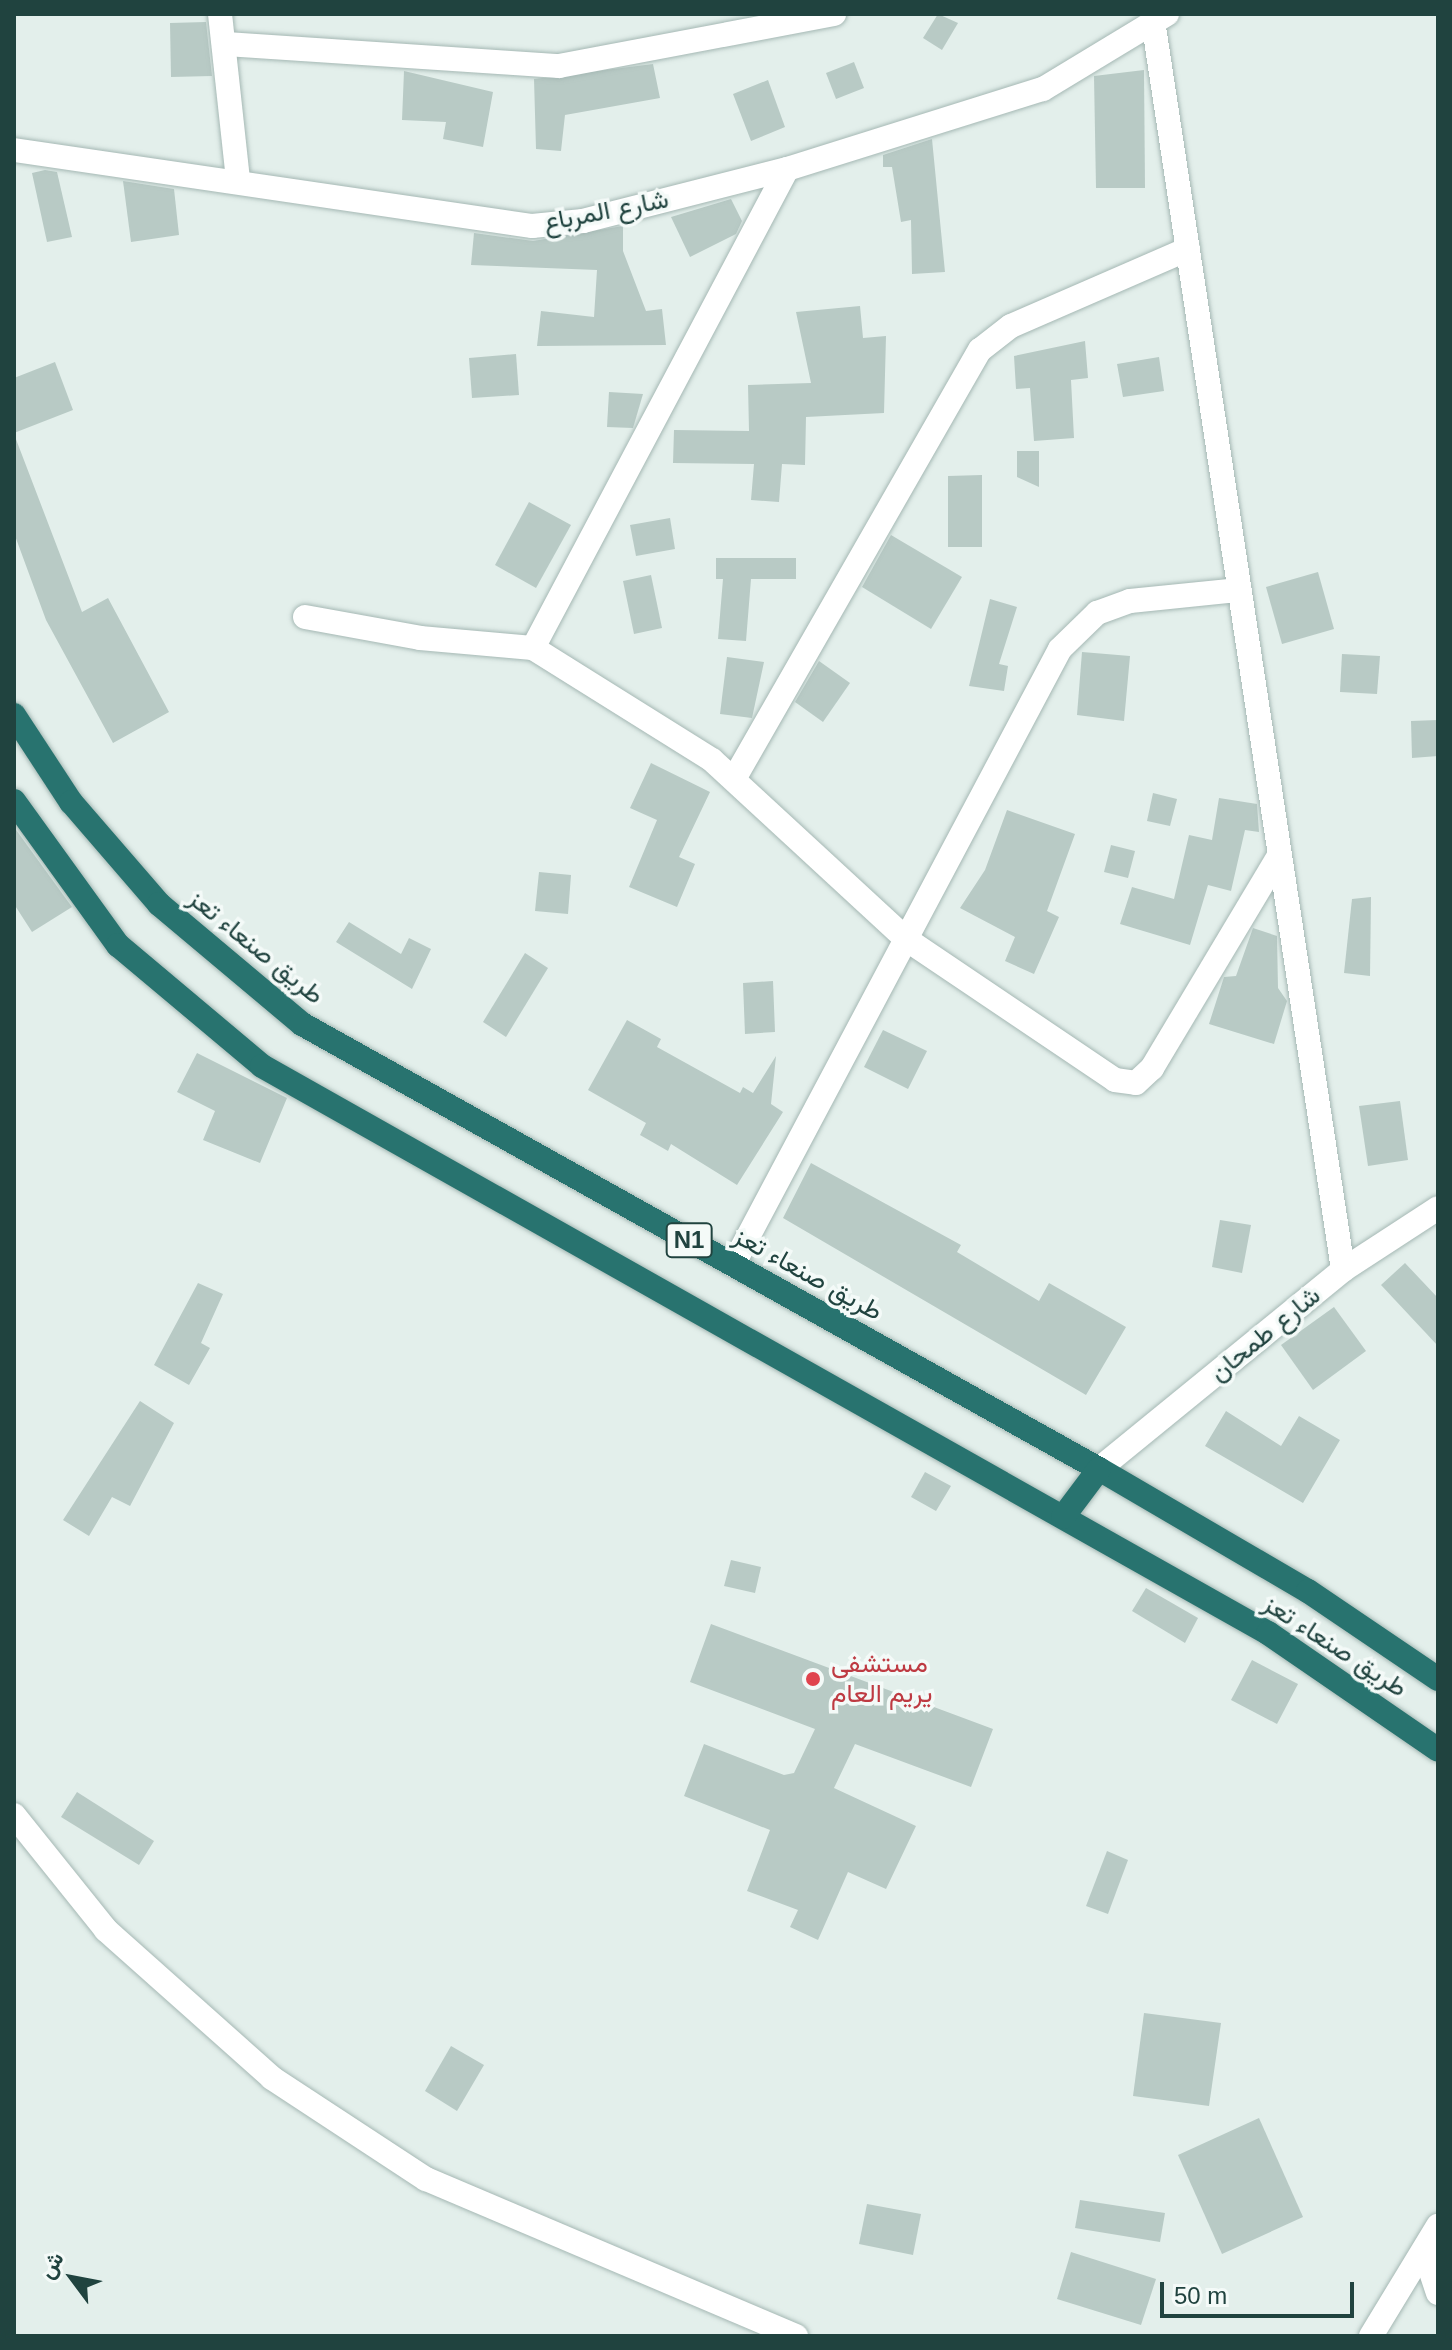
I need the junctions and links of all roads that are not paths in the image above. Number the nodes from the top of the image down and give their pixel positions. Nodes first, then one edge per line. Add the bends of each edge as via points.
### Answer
1 (220, 14) edge
2 (834, 14) edge
3 (1161, 21) edge
4 (226, 44) junction
5 (14, 150) edge
6 (787, 169) junction
7 (238, 179) junction
8 (1188, 249) junction
9 (1239, 590) junction
10 (305, 617) dead end
11 (533, 648) junction
12 (14, 715) edge
13 (734, 779) junction
14 (14, 801) edge
15 (1279, 856) junction
16 (906, 939) junction
17 (1438, 1208) edge
18 (733, 1265) junction
19 (1343, 1270) junction
20 (1099, 1469) junction
21 (1063, 1517) junction
22 (1438, 1679) edge
23 (1438, 1750) edge
24 (14, 1815) edge
25 (1438, 2226) edge
26 (1425, 2254) junction
27 (1438, 2293) edge
28 (796, 2336) edge
29 (1371, 2336) edge

1 - 4 street
2 - 4 street via 559,66
3 - 6 street, شارع المرباع via 1043,89
3 - 8 street
4 - 7 street
5 - 7 street, شارع المرباع
6 - 7 street, شارع المرباع via 583,221 532,226
6 - 11 street
8 - 9 street
8 - 13 street via 1011,326 980,350
9 - 15 street
9 - 16 street via 1130,601 1097,613 1060,649
10 - 11 street via 420,638
11 - 13 street
12 - 18 highway, طريق صنعاء تعز / N1 via 71,802 159,904 302,1024
13 - 16 street
14 - 21 highway, طريق صنعاء تعز / N1 via 118,945 262,1066
15 - 16 street via 1152,1068 1136,1083 1115,1080
15 - 19 street
16 - 18 street
17 - 19 street, شارع طمحان
18 - 20 highway, طريق صنعاء تعز / N1
19 - 20 street, شارع طمحان
20 - 21 highway
20 - 22 highway, طريق صنعاء تعز / N1 via 1308,1591
21 - 23 highway, طريق صنعاء تعز / N1 via 1268,1633
24 - 28 street via 106,1930 272,2078 426,2179
25 - 26 street
26 - 27 street
26 - 29 street

